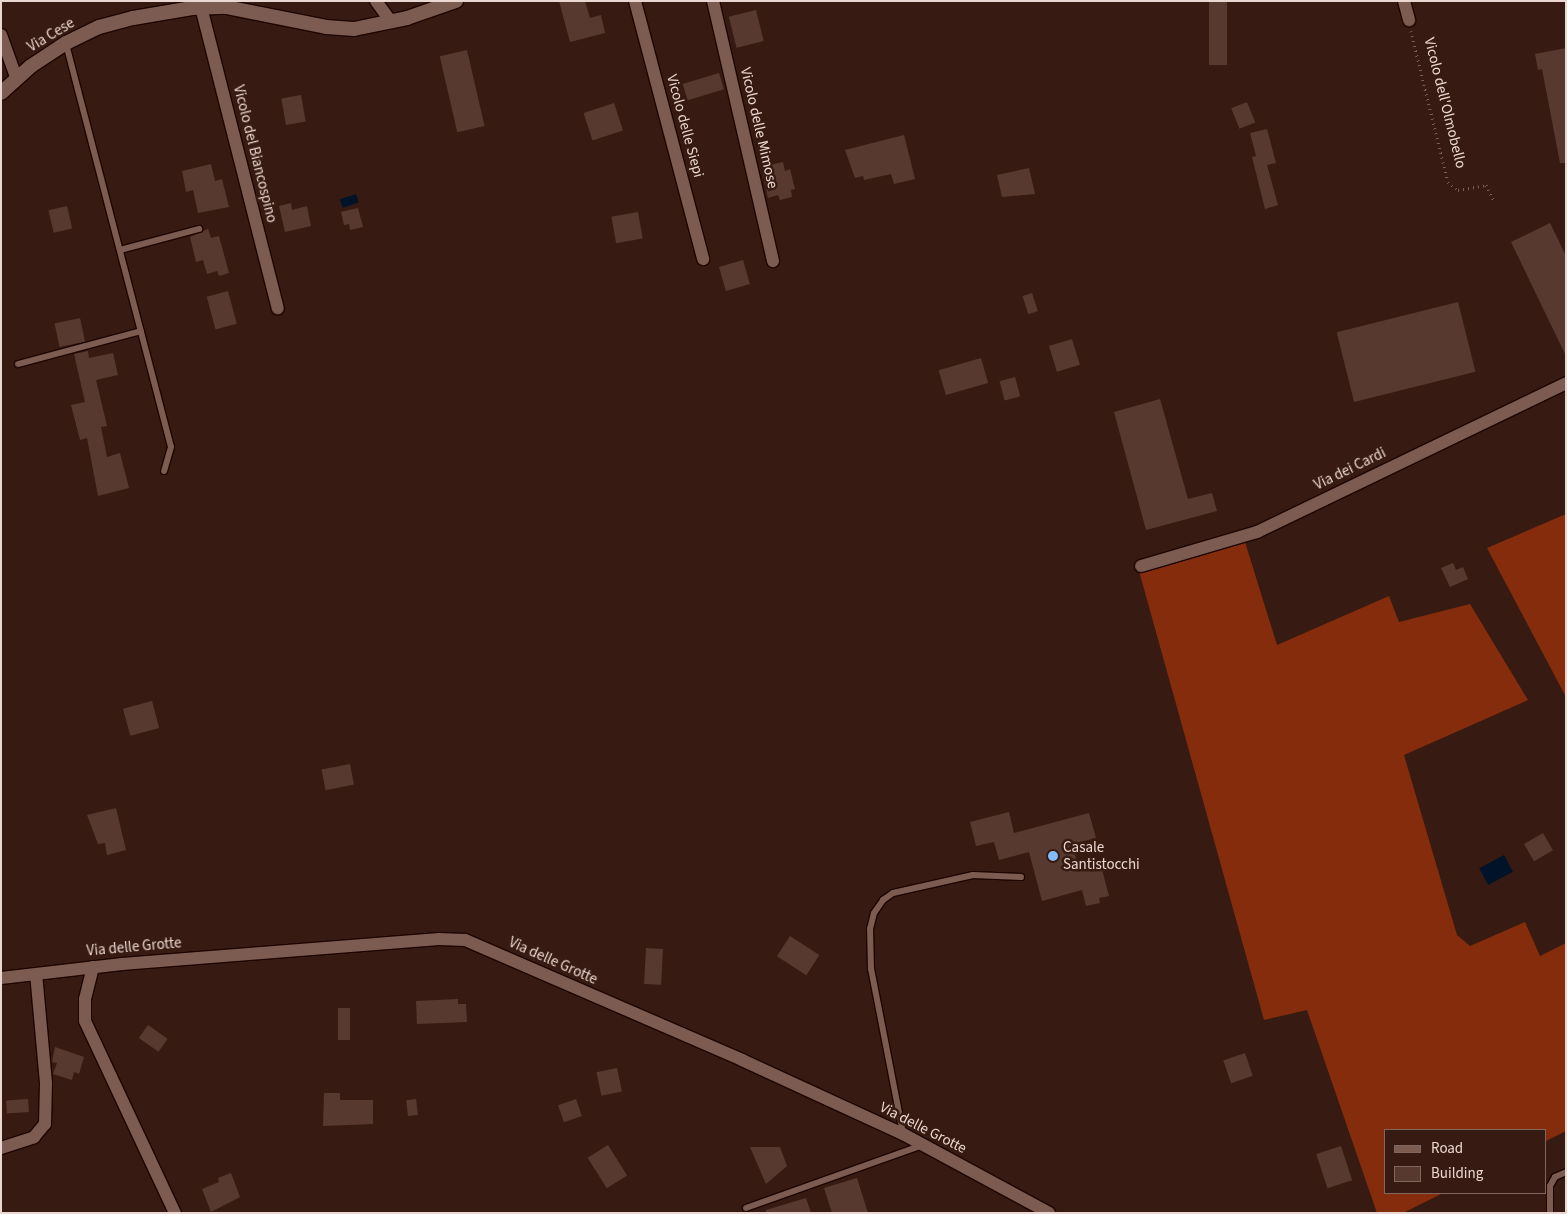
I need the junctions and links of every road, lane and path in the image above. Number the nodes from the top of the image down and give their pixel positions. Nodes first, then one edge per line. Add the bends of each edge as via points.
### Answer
1 (376, 1) edge
2 (456, 1) edge
3 (635, 1) edge
4 (713, 1) edge
5 (1404, 1) edge
6 (201, 7) junction
7 (1409, 20) joint
8 (391, 22) junction
9 (1, 34) edge
10 (66, 43) junction
11 (16, 77) junction
12 (1, 93) edge
13 (1494, 201) dead end
14 (199, 229) dead end
15 (120, 250) junction
16 (703, 259) dead end
17 (773, 261) dead end
18 (278, 308) dead end
19 (141, 331) junction
20 (18, 364) dead end
21 (1566, 383) edge
22 (164, 471) dead end
23 (1141, 566) dead end
24 (1020, 877) dead end
25 (93, 967) junction
26 (36, 974) junction
27 (1, 978) edge
28 (903, 1134) junction
29 (923, 1145) junction
30 (1, 1148) edge
31 (1566, 1172) edge
32 (746, 1208) dead end
33 (1550, 1211) edge
34 (176, 1213) edge
35 (1049, 1213) edge

1 - 8 street
2 - 8 street, Via Cese
3 - 16 street, Vicolo delle Siepi
4 - 17 street, Vicolo delle Mimose
5 - 7 street
6 - 8 street, Via Cese via 252,10 338,29
6 - 10 street, Via Cese via 121,21
6 - 18 street, Vicolo del Biancospino
7 - 13 path, Vicolo dell'Olmobello via 1448,182 1458,190 1486,185
9 - 11 street
10 - 11 street, Via Cese
10 - 15 lane
11 - 12 street, Via Cese
14 - 15 lane
15 - 19 lane
19 - 20 lane
19 - 22 lane via 171,447
21 - 23 street, Via dei Cardi via 1257,532
24 - 28 lane via 973,875 893,893 883,900 874,914 869,936 871,969
25 - 26 street, Via delle Grotte
25 - 28 street, Via delle Grotte via 424,940 465,940 727,1053
25 - 34 street via 85,999 86,1021
26 - 27 street, Via delle Grotte
26 - 30 street via 46,1120 37,1135
28 - 29 street, Via delle Grotte
29 - 32 lane
29 - 35 street, Via delle Grotte
31 - 33 lane via 1555,1177 1550,1186

